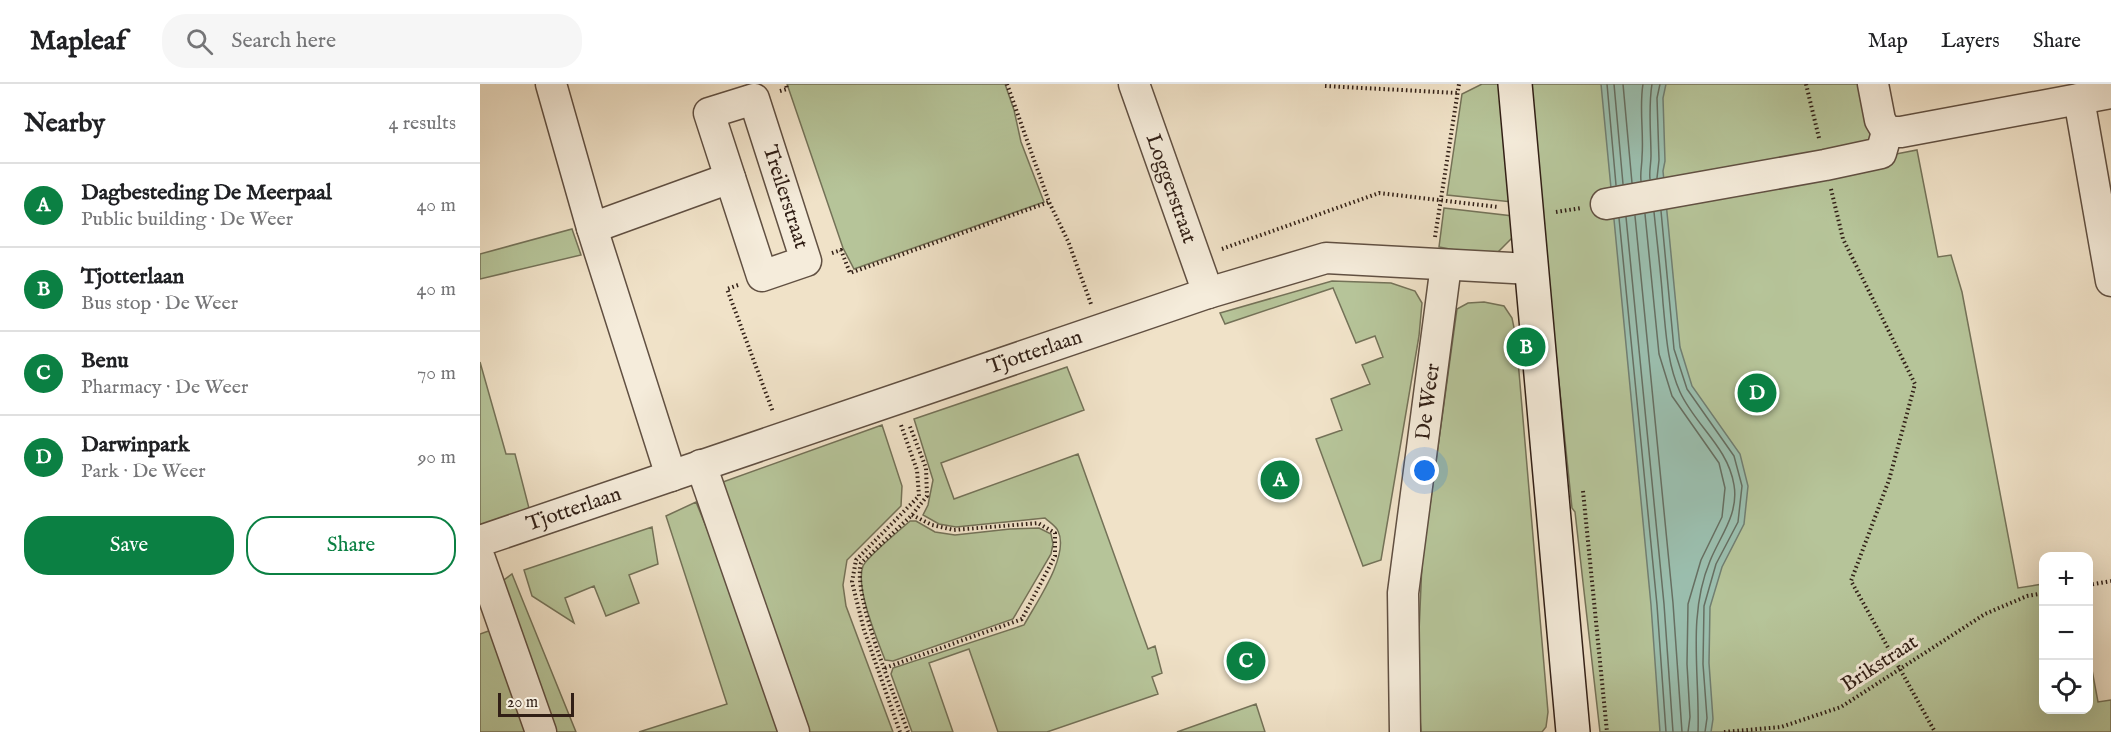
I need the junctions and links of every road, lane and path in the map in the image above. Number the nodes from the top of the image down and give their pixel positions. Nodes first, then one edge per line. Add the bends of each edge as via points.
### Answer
1 (551, 84) edge
2 (1007, 84) edge
3 (1134, 84) edge
4 (1459, 84) edge
5 (1515, 84) edge
6 (1806, 84) edge
7 (1873, 84) edge
8 (1325, 86) dead end
9 (1458, 93) junction
10 (2111, 93) edge
11 (2079, 99) junction
12 (1887, 132) junction
13 (1825, 165) junction
14 (730, 178) junction
15 (1440, 200) junction
16 (1049, 202) junction
17 (1606, 204) joint
18 (1526, 211) junction
19 (592, 228) junction
20 (1196, 258) junction
21 (806, 261) junction
22 (1439, 264) junction
23 (1532, 270) junction
24 (762, 276) junction
25 (2111, 281) edge
26 (1208, 293) junction
27 (1101, 329) junction
28 (896, 399) junction
29 (783, 438) junction
30 (701, 465) junction
31 (671, 476) junction
32 (912, 515) junction
33 (480, 541) edge
34 (480, 559) edge
35 (2111, 581) edge
36 (2093, 584) edge
37 (2039, 594) edge
38 (885, 668) junction
39 (1901, 668) junction
40 (541, 732) edge
41 (794, 732) edge
42 (900, 732) edge
43 (908, 732) edge
44 (1405, 732) edge
45 (1573, 732) edge
46 (1724, 732) edge
47 (1935, 732) edge

1 - 19 street
2 - 16 path
3 - 20 street, Loggerstraat
4 - 9 path
5 - 18 street
6 - 13 path
7 - 12 street via 1880,120
8 - 9 path
9 - 15 path
10 - 11 street
11 - 12 street
11 - 25 street
12 - 13 street via 1881,153
13 - 17 street
13 - 39 path via 1843,238 1915,384 1889,480 1851,581
14 - 19 street
14 - 21 street, Treilerstraat via 709,113 753,99
14 - 24 street, Treilerstraat
15 - 18 path
15 - 20 path via 1379,193
15 - 22 path
16 - 21 path via 850,273 841,250
16 - 27 path
17 - 18 path via 1556,212
18 - 23 street
19 - 31 street
20 - 26 street, Loggerstraat
21 - 24 street, Treilerstraat
22 - 23 street
22 - 26 street, Tjotterlaan via 1326,258
22 - 44 street, De Weer via 1403,593
23 - 45 street
24 - 29 path via 727,289
26 - 27 street, Tjotterlaan
27 - 28 street, Tjotterlaan
28 - 29 street, Tjotterlaan
28 - 32 path via 926,468 927,496
28 - 42 path via 917,470 919,496 856,560 852,582 864,630
29 - 30 street, Tjotterlaan
30 - 31 street, Tjotterlaan
30 - 41 street
31 - 33 street, Tjotterlaan
32 - 38 path via 861,563 858,574 864,609
32 - 38 path via 954,530 1038,523 1055,533 1055,556 1022,619
34 - 40 street
35 - 36 path
37 - 39 path, Brikstraat via 1985,614
38 - 43 path
39 - 46 path, Brikstraat via 1841,707 1781,727
39 - 47 path

